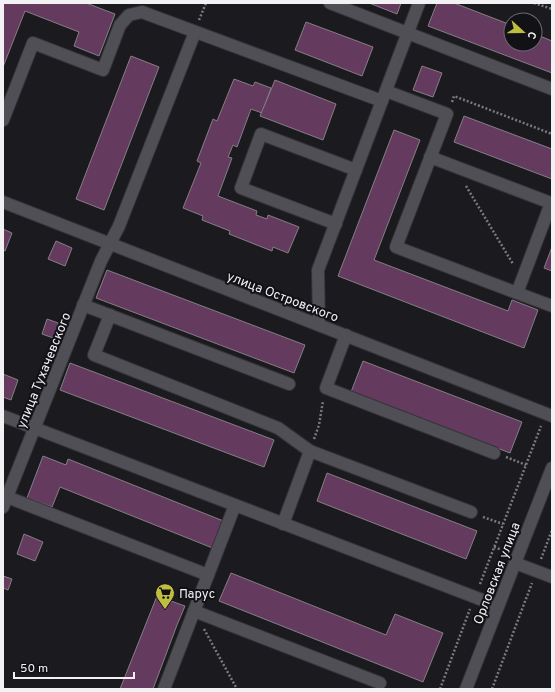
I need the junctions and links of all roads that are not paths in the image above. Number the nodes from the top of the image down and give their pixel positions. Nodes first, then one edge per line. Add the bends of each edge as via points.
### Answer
1 (330, 3) edge
2 (419, 3) edge
3 (195, 32) junction
4 (408, 33) junction
5 (552, 89) edge
6 (384, 96) junction
7 (3, 120) edge
8 (430, 157) junction
9 (356, 170) junction
10 (3, 202) edge
11 (336, 224) junction
12 (110, 244) junction
13 (517, 293) junction
14 (83, 305) junction
15 (552, 306) edge
16 (110, 315) junction
17 (318, 324) junction
18 (346, 336) junction
19 (289, 384) dead end
20 (549, 415) edge
21 (3, 416) edge
22 (34, 428) junction
23 (311, 447) junction
24 (494, 453) road end
25 (552, 468) edge
26 (5, 502) edge
27 (235, 505) junction
28 (471, 512) road end
29 (283, 524) junction
30 (515, 563) junction
31 (208, 575) junction
32 (552, 577) edge
33 (498, 606) junction
34 (194, 611) junction
35 (380, 683) dead end
36 (164, 689) edge
37 (466, 689) edge

1 - 4 street
2 - 4 street
3 - 6 street
3 - 7 street via 142,12 129,15 120,25 103,70 33,43
3 - 12 street, улица Тухачевского
4 - 5 street
4 - 6 street
6 - 8 street via 447,114
6 - 9 street
8 - 13 street via 396,247
8 - 13 street via 551,203
9 - 11 street
9 - 11 street via 262,134 256,147 241,188
10 - 12 street, улица Островского
11 - 17 street via 318,270
12 - 14 street, улица Тухачевского
12 - 17 street, улица Островского
13 - 15 street
14 - 16 street
14 - 22 street, улица Тухачевского
16 - 19 street
16 - 23 street via 94,355 278,428
17 - 18 street, улица Островского
18 - 20 street, улица Островского
18 - 24 street via 326,388
21 - 22 street
22 - 26 street, улица Тухачевского
22 - 27 street
23 - 28 street
23 - 29 street
25 - 30 street, Орловская улица
26 - 31 street
27 - 29 street
27 - 31 street
29 - 33 street
30 - 32 street
30 - 33 street, Орловская улица
31 - 34 street
33 - 37 street, Орловская улица
34 - 35 street
34 - 36 street

